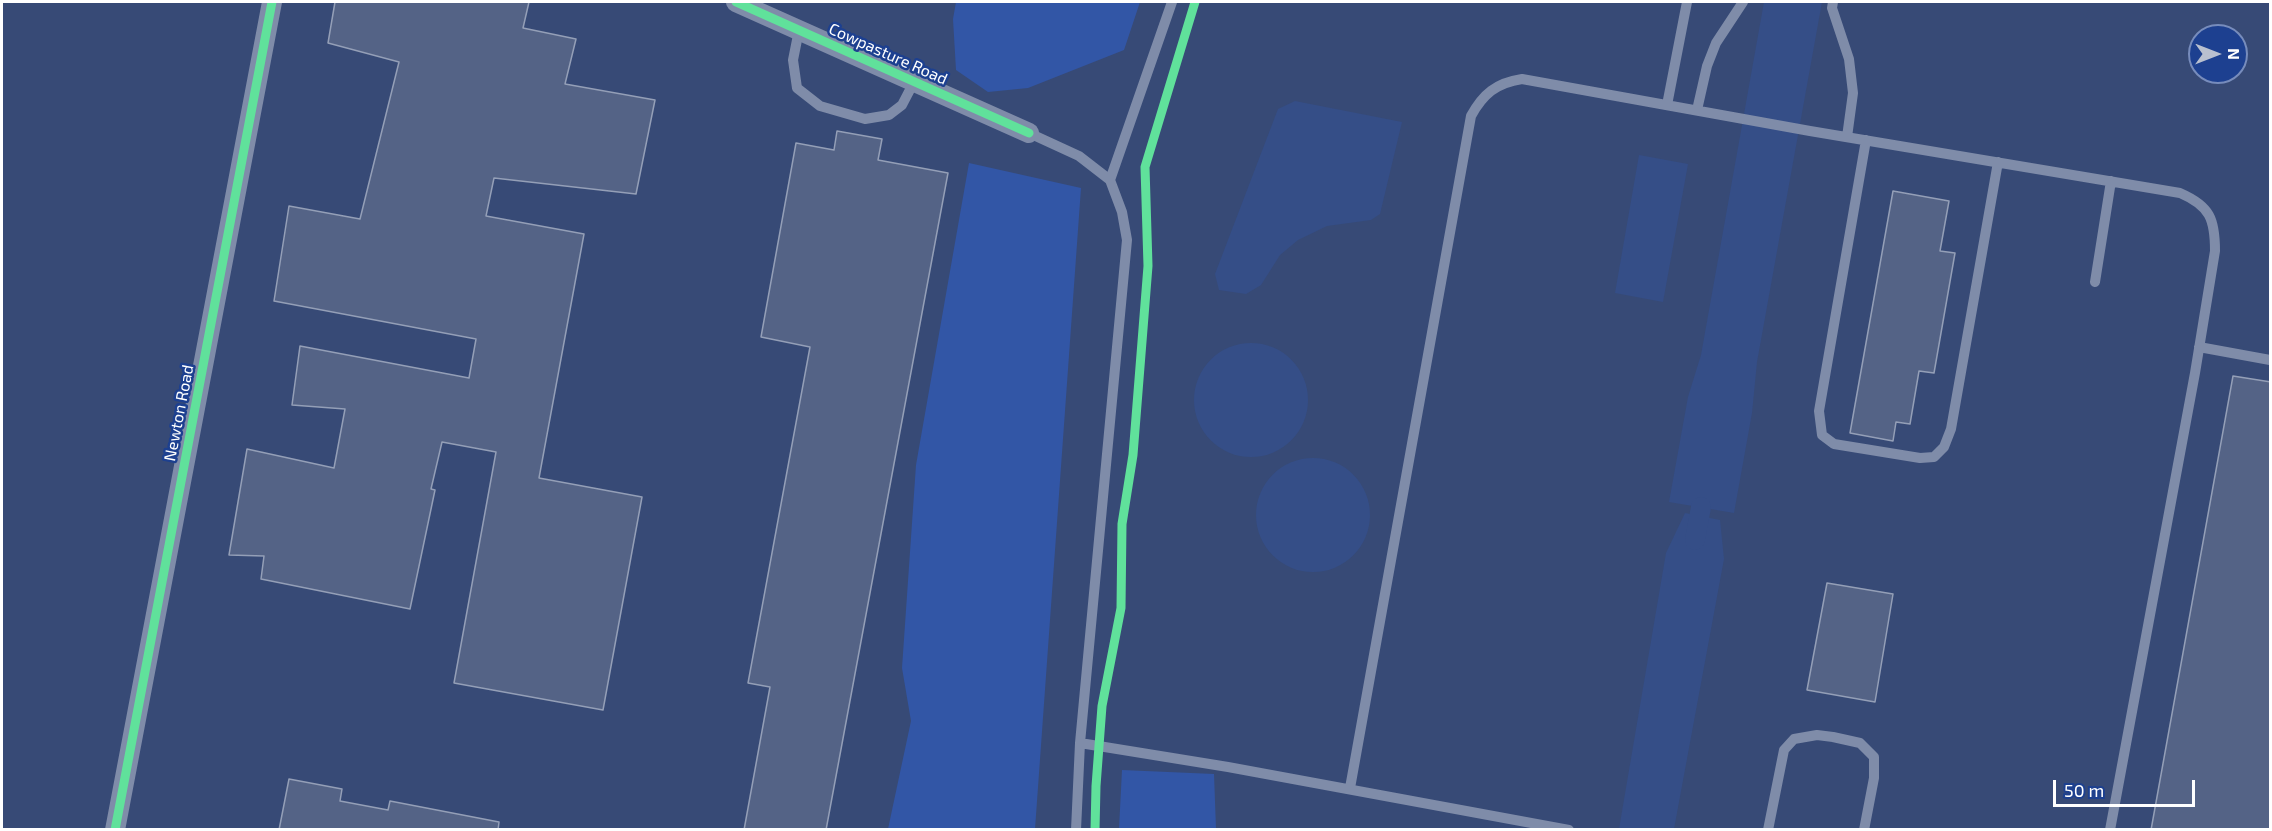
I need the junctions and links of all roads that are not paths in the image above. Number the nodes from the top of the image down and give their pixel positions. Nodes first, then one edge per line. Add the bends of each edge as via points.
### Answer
1 (272, 2) edge
2 (736, 2) edge
3 (1172, 2) edge
4 (1687, 2) edge
5 (1743, 2) edge
6 (1833, 2) edge
7 (799, 30) junction
8 (914, 82) junction
9 (1667, 105) junction
10 (1697, 111) junction
11 (1029, 133) joint
12 (1846, 137) junction
13 (1866, 140) junction
14 (1998, 162) junction
15 (1110, 180) junction
16 (2111, 182) junction
17 (2095, 282) dead end
18 (2199, 347) junction
19 (2271, 360) edge
20 (1080, 743) junction
21 (1350, 788) junction
22 (115, 830) edge
23 (1076, 830) edge
24 (1569, 830) edge
25 (1768, 830) edge
26 (1864, 830) edge
27 (2110, 830) edge

1 - 22 street, Newton Road
2 - 7 street, Cowpasture Road
3 - 15 lane
4 - 9 lane
5 - 10 lane via 1716,43
6 - 12 lane via 1849,59 1853,93
7 - 8 street, Cowpasture Road
7 - 8 lane via 793,60 797,88 820,106 865,119 889,115 902,105
8 - 11 street, Cowpasture Road
9 - 10 lane
9 - 21 lane via 1522,79 1504,81 1480,99 1471,116
10 - 12 lane
11 - 15 lane via 1079,156
12 - 13 lane
13 - 14 lane
13 - 14 lane via 1819,411 1822,435 1834,444 1920,458 1934,457 1944,447 1951,429
14 - 16 lane
15 - 20 lane via 1127,240
16 - 17 lane
16 - 18 lane via 2180,193 2194,199 2211,217 2215,250
18 - 19 lane
18 - 27 lane
20 - 21 lane
20 - 23 lane
21 - 24 lane
25 - 26 lane via 1784,750 1794,739 1817,735 1860,743 1874,757

